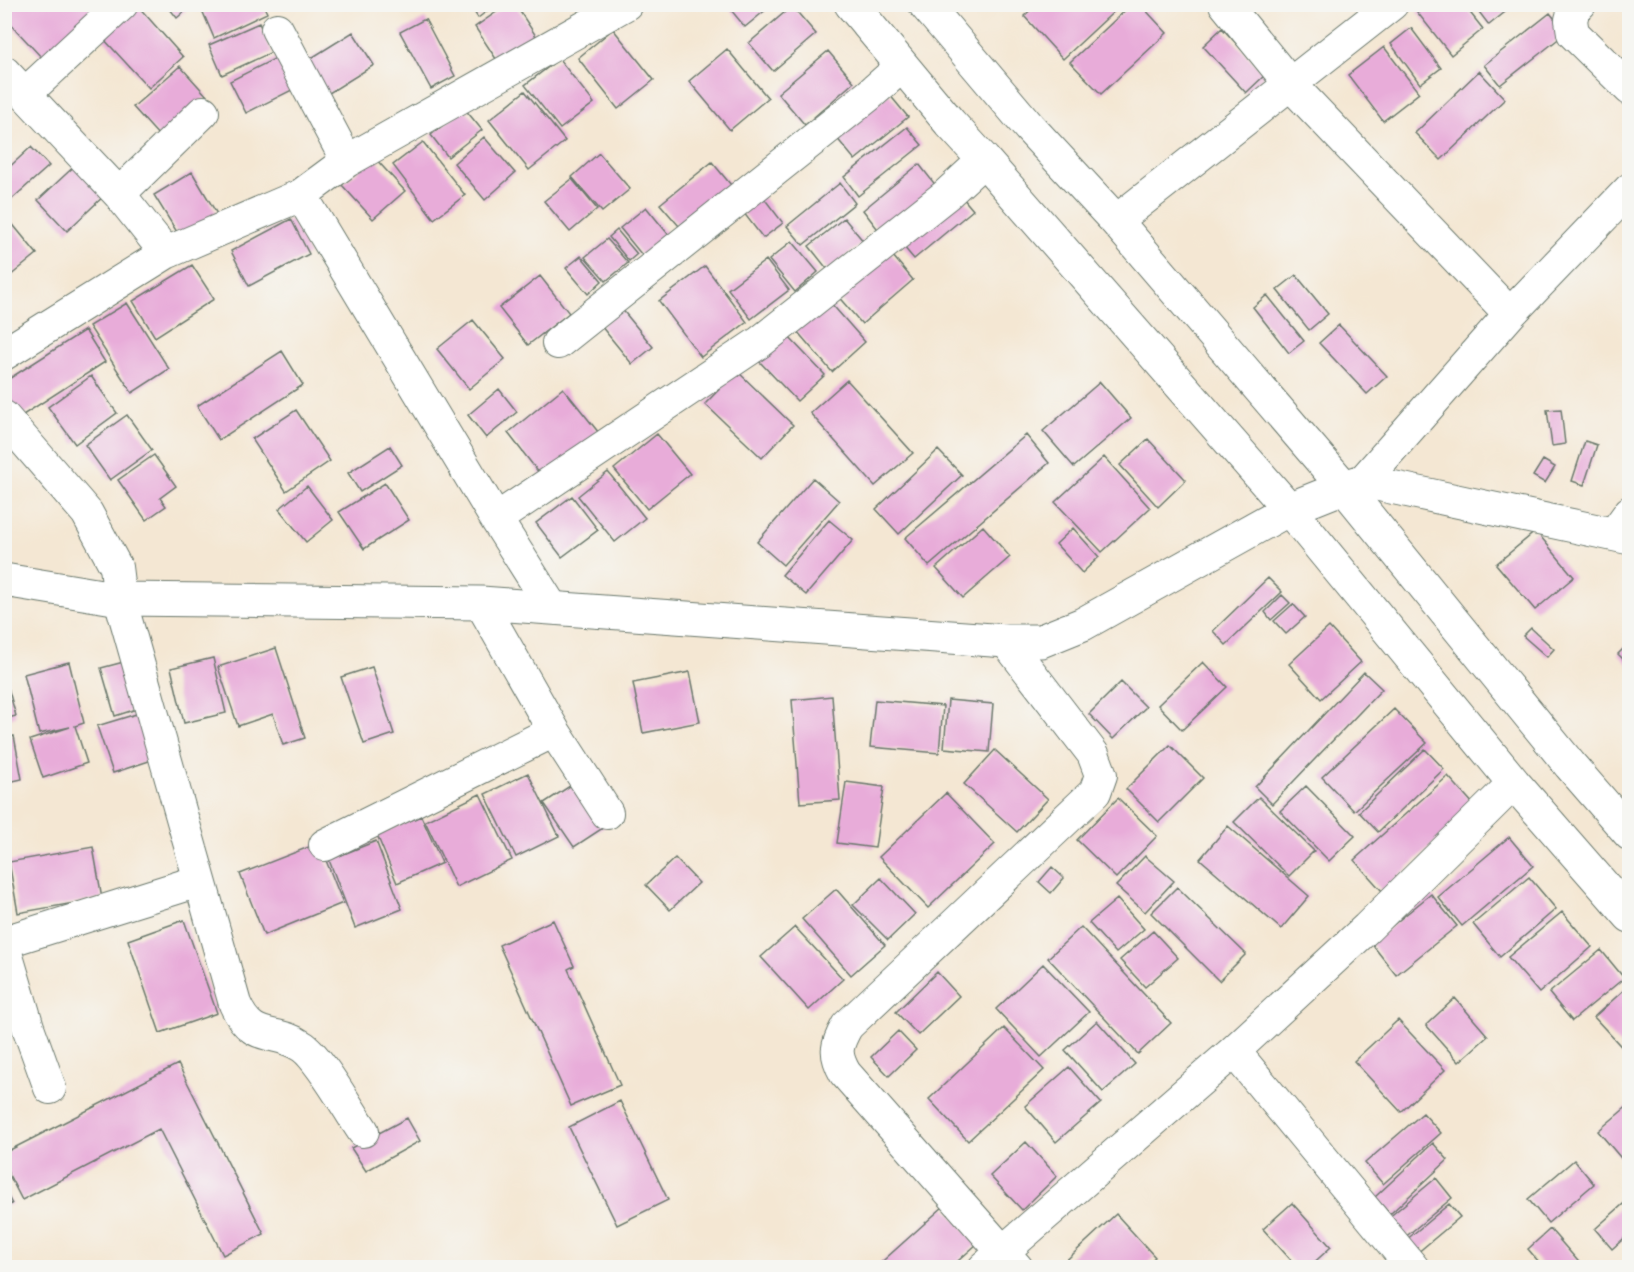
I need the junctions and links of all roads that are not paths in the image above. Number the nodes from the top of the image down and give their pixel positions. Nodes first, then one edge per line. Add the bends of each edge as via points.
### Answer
1 (122, 4) edge
2 (626, 4) edge
3 (851, 4) edge
4 (925, 4) edge
5 (1225, 4) edge
6 (1392, 4) edge
7 (1580, 4) edge
8 (277, 28) dead end
9 (902, 66) junction
10 (15, 83) edge
11 (1291, 85) junction
12 (1629, 89) edge
13 (203, 112) dead end
14 (984, 160) junction
15 (347, 161) junction
16 (1629, 189) edge
17 (119, 194) junction
18 (301, 195) junction
19 (1116, 221) junction
20 (166, 253) junction
21 (1510, 314) junction
22 (558, 343) dead end
23 (4, 354) edge
24 (4, 417) edge
25 (1354, 484) junction
26 (1289, 509) junction
27 (496, 519) junction
28 (1624, 528) edge
29 (4, 580) edge
30 (120, 599) junction
31 (481, 603) junction
32 (550, 606) junction
33 (1006, 641) junction
34 (554, 730) junction
35 (1514, 783) junction
36 (607, 813) dead end
37 (1629, 834) edge
38 (326, 845) dead end
39 (199, 880) junction
40 (1629, 916) edge
41 (4, 944) edge
42 (1234, 1051) junction
43 (50, 1088) dead end
44 (363, 1131) dead end
45 (1002, 1262) edge
46 (1413, 1268) edge

1 - 10 street
2 - 15 street
3 - 9 main road
4 - 19 main road via 1029,127
5 - 11 street
6 - 11 street
7 - 12 street via 1571,20 1573,33
8 - 15 street
9 - 14 main road
9 - 22 street
10 - 17 street
11 - 19 street
11 - 21 street
13 - 17 street
14 - 26 main road
14 - 27 street via 946,195 760,342
15 - 18 street
16 - 21 street
17 - 20 street
18 - 20 street
18 - 27 street
19 - 25 main road
20 - 23 street
21 - 25 street
24 - 30 street via 87,513 116,567
25 - 26 main road
25 - 28 main road
25 - 37 main road via 1570,765
26 - 33 main road via 1083,624 1041,641
26 - 35 main road
27 - 32 street
29 - 30 main road
30 - 31 main road
30 - 39 street
31 - 32 main road
31 - 34 street
32 - 33 main road
33 - 45 street via 1093,753 1101,775 1095,792 847,1026 838,1043 837,1059
34 - 36 street
34 - 38 street
35 - 40 main road
35 - 42 street via 1367,928
39 - 41 street
39 - 44 street via 241,1017 251,1029 303,1047
41 - 43 street
42 - 45 street
42 - 46 street

